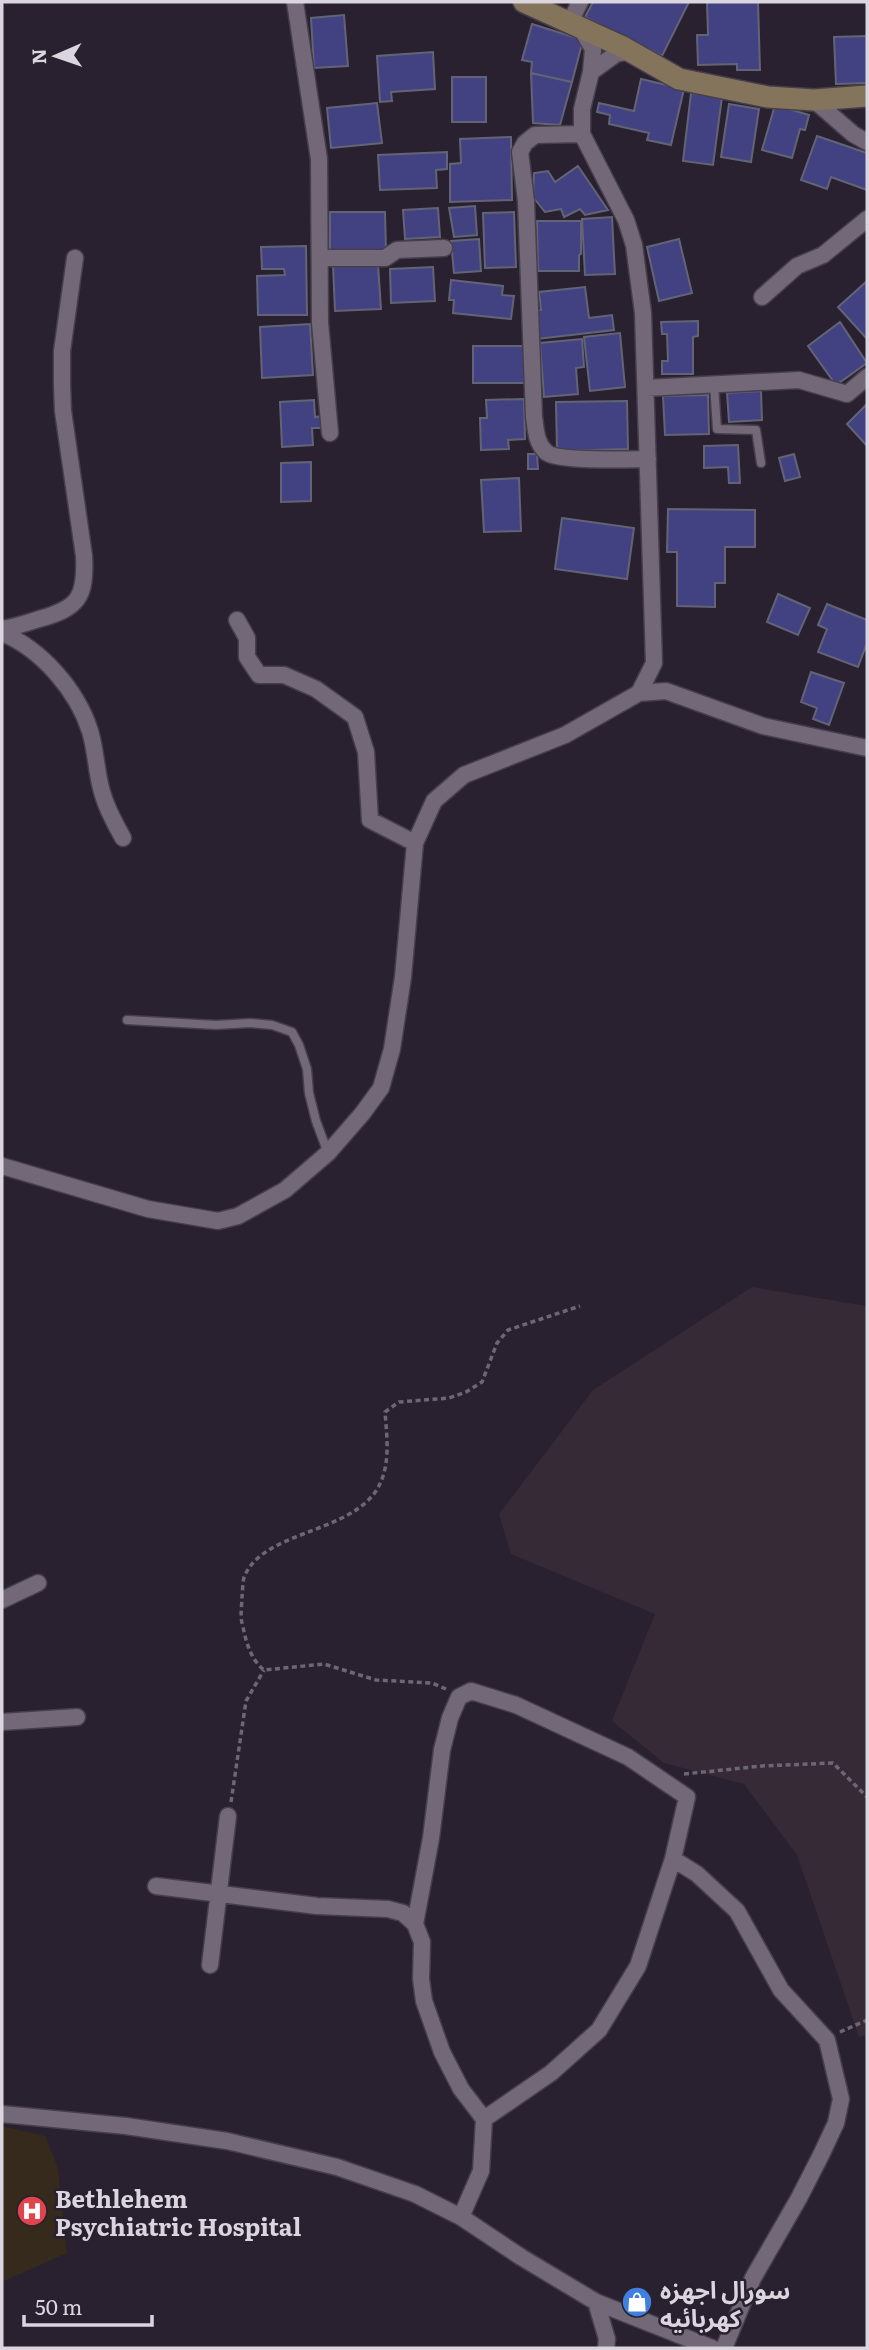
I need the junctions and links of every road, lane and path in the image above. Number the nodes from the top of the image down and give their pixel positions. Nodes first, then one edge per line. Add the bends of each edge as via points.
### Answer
1 (295, 2) edge
2 (524, 2) edge
3 (580, 2) edge
4 (575, 24) junction
5 (631, 51) junction
6 (591, 72) junction
7 (867, 96) edge
8 (814, 100) junction
9 (582, 134) junction
10 (867, 142) edge
11 (867, 219) edge
12 (444, 248) dead end
13 (75, 258) dead end
14 (321, 258) junction
15 (762, 297) dead end
16 (867, 377) edge
17 (714, 385) junction
18 (646, 388) junction
19 (330, 433) dead end
20 (648, 459) junction
21 (761, 463) dead end
22 (237, 620) dead end
23 (2, 631) edge
24 (654, 663) junction
25 (666, 691) junction
26 (639, 693) junction
27 (867, 748) edge
28 (123, 838) dead end
29 (415, 843) junction
30 (127, 1020) dead end
31 (328, 1153) junction
32 (2, 1166) edge
33 (580, 1306) dead end
34 (38, 1583) dead end
35 (2, 1600) edge
36 (264, 1670) junction
37 (459, 1698) junction
38 (77, 1717) dead end
39 (2, 1722) edge
40 (658, 1777) junction
41 (867, 1797) edge
42 (228, 1816) joint
43 (673, 1859) junction
44 (156, 1886) dead end
45 (218, 1894) junction
46 (415, 1924) junction
47 (210, 1965) dead end
48 (867, 2020) edge
49 (827, 2040) junction
50 (2, 2114) edge
51 (484, 2119) junction
52 (460, 2217) junction
53 (596, 2302) junction
54 (606, 2348) edge
55 (712, 2348) edge
56 (724, 2348) edge

1 - 14 street via 319,159
2 - 4 street
3 - 4 street
4 - 5 street
4 - 6 street via 593,48
5 - 6 street via 616,54
5 - 8 street via 679,79 768,97
6 - 9 street via 582,109
7 - 8 street
8 - 10 street
9 - 18 street via 634,245
9 - 20 street via 535,135 520,152 538,441 547,454 562,458
11 - 15 street via 823,254 797,266
12 - 14 street via 397,250 385,258
13 - 23 street via 62,351 62,398 85,577 81,594 68,610
14 - 19 street via 320,323
16 - 17 street via 847,394 799,380
17 - 18 street
17 - 21 lane via 717,429 756,430
18 - 20 street
20 - 24 street
22 - 29 street via 247,638 247,657 259,675 285,676 316,689 355,717 366,752 370,820
23 - 28 street via 39,656 80,709 90,730 107,809
24 - 25 street
24 - 26 street
25 - 26 street
25 - 27 street via 763,726
26 - 29 street via 565,735 464,775 433,801
29 - 31 street via 392,1049 381,1088
30 - 31 lane via 250,1023 292,1032 307,1069 309,1093
31 - 32 street via 285,1190 238,1216 218,1221 148,1209
33 - 36 path via 508,1330 497,1343 482,1382 466,1392 398,1402 385,1412 388,1452 375,1493 359,1508 268,1550 253,1562 243,1578 241,1619 253,1661
34 - 35 street
36 - 37 path via 324,1664 376,1681 432,1683
36 - 42 path via 246,1701
37 - 40 street via 471,1691 516,1705 628,1757
37 - 46 street via 442,1749
38 - 39 street
40 - 41 path via 833,1763
40 - 43 street via 687,1797
42 - 45 street
43 - 49 street via 737,1911 780,1990
43 - 51 street via 638,1966 599,2030 551,2073
44 - 45 street
45 - 46 street via 388,1909 403,1913
45 - 47 street
46 - 51 street via 422,1942 424,2001 442,2052 461,2089
48 - 49 path
49 - 56 street via 841,2099 836,2123 753,2278
50 - 52 street via 227,2141 337,2167 415,2194
51 - 52 street via 481,2171
52 - 53 street
53 - 54 street
53 - 55 street

